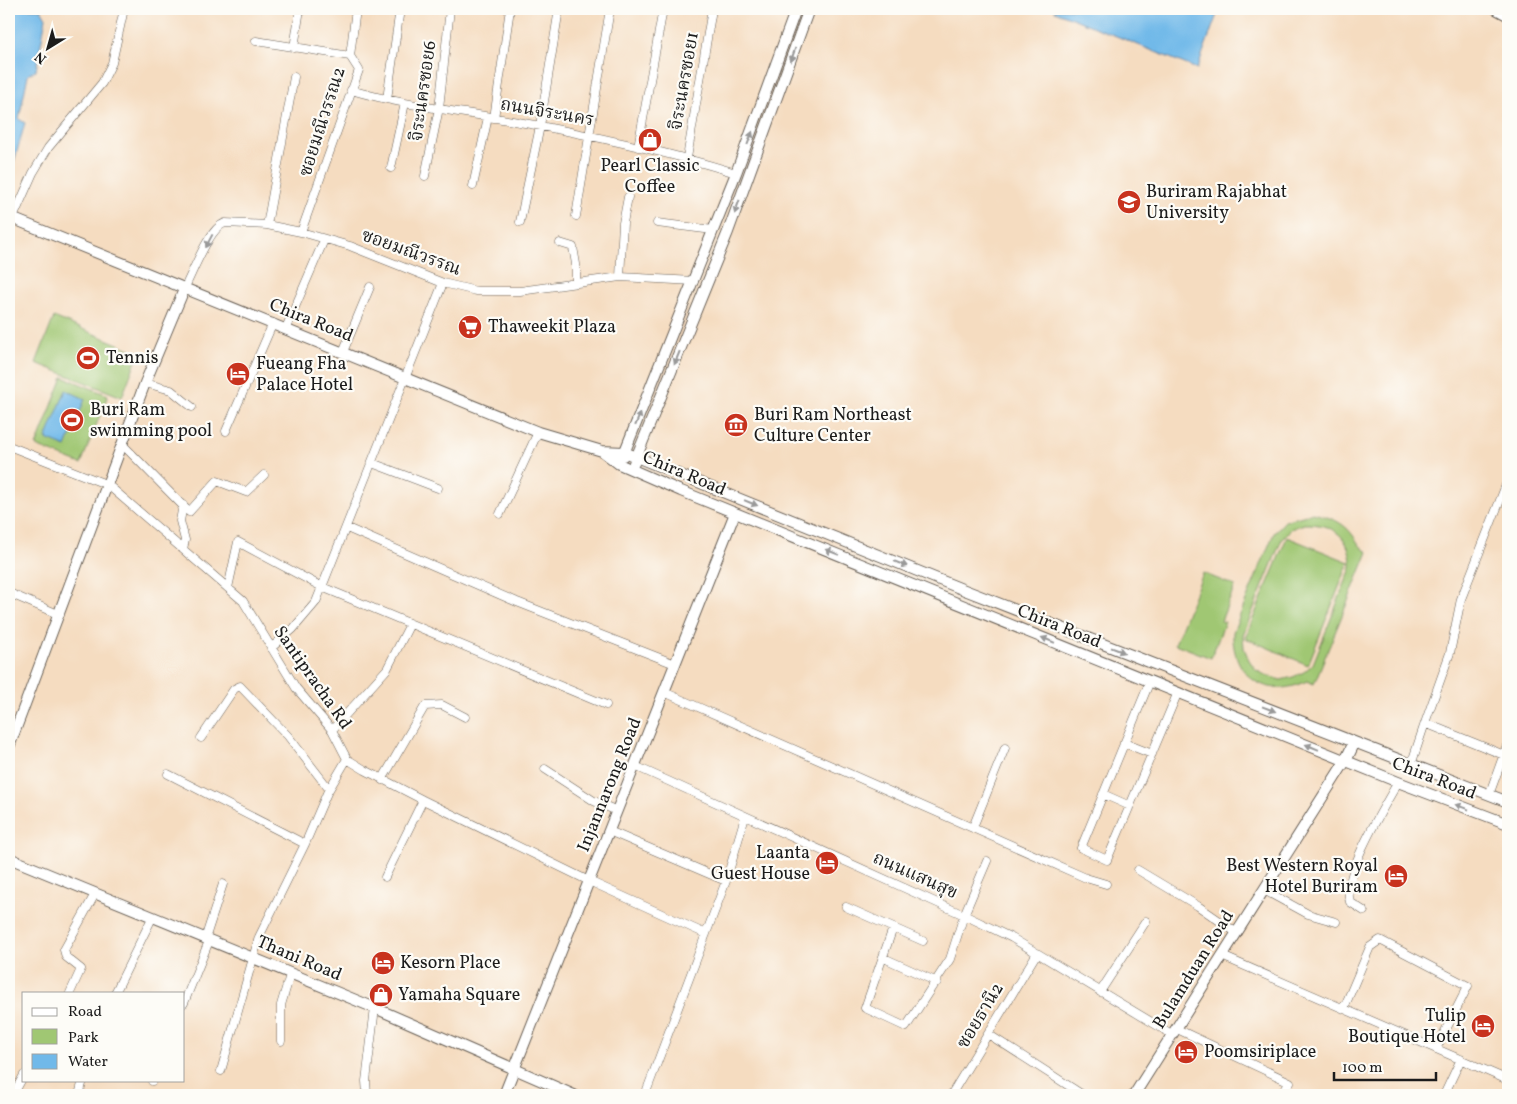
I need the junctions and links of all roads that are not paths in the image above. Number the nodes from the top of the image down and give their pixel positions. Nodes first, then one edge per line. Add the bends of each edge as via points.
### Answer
1 (124, 9) edge
2 (300, 9) edge
3 (356, 9) edge
4 (400, 9) edge
5 (450, 9) edge
6 (510, 9) edge
7 (560, 9) edge
8 (610, 9) edge
9 (663, 9) edge
10 (712, 9) edge
11 (796, 9) edge
12 (809, 9) edge
13 (1497, 9) edge
14 (1508, 15) edge
15 (256, 41) dead end
16 (294, 48) junction
17 (350, 56) junction
18 (294, 77) dead end
19 (351, 90) junction
20 (387, 99) junction
21 (405, 103) junction
22 (439, 108) junction
23 (491, 118) junction
24 (540, 126) junction
25 (590, 135) junction
26 (638, 147) junction
27 (686, 158) junction
28 (391, 168) dead end
29 (736, 173) junction
30 (425, 176) dead end
31 (473, 186) dead end
32 (628, 197) dead end
33 (576, 216) dead end
34 (10, 221) edge
35 (520, 222) dead end
36 (657, 223) dead end
37 (266, 225) junction
38 (714, 230) junction
39 (301, 232) junction
40 (324, 240) junction
41 (560, 243) dead end
42 (620, 277) junction
43 (694, 281) junction
44 (576, 283) junction
45 (443, 284) junction
46 (186, 287) junction
47 (370, 287) dead end
48 (273, 323) junction
49 (286, 328) junction
50 (343, 352) junction
51 (406, 378) junction
52 (145, 383) junction
53 (192, 407) dead end
54 (226, 431) dead end
55 (538, 432) junction
56 (123, 445) junction
57 (9, 446) edge
58 (602, 451) junction
59 (624, 452) junction
60 (637, 457) junction
61 (372, 463) junction
62 (619, 464) junction
63 (631, 469) junction
64 (264, 475) dead end
65 (1508, 480) edge
66 (108, 485) junction
67 (438, 488) dead end
68 (183, 505) junction
69 (735, 513) junction
70 (500, 514) dead end
71 (347, 528) junction
72 (183, 549) junction
73 (322, 587) junction
74 (228, 588) junction
75 (962, 589) junction
76 (9, 593) edge
77 (977, 595) junction
78 (957, 603) junction
79 (972, 610) junction
80 (60, 615) junction
81 (410, 624) junction
82 (271, 648) junction
83 (675, 664) junction
84 (1150, 680) junction
85 (664, 692) junction
86 (1178, 692) junction
87 (606, 705) dead end
88 (465, 717) dead end
89 (1425, 723) junction
90 (332, 730) junction
91 (201, 738) dead end
92 (1124, 743) junction
93 (1354, 743) junction
94 (1508, 743) edge
95 (9, 748) edge
96 (1005, 748) dead end
97 (1152, 754) junction
98 (1504, 755) junction
99 (347, 759) junction
100 (1346, 760) junction
101 (1411, 765) junction
102 (635, 766) junction
103 (544, 769) dead end
104 (168, 774) dead end
105 (382, 780) junction
106 (1398, 782) junction
107 (329, 789) junction
108 (1103, 794) junction
109 (1489, 795) junction
110 (423, 800) junction
111 (1508, 802) edge
112 (1130, 806) junction
113 (617, 811) junction
114 (745, 817) junction
115 (1508, 824) edge
116 (973, 827) junction
117 (609, 831) junction
118 (305, 844) junction
119 (9, 858) edge
120 (987, 861) dead end
121 (1138, 870) dead end
122 (385, 877) dead end
123 (589, 881) junction
124 (726, 881) junction
125 (223, 884) dead end
126 (1106, 884) dead end
127 (1264, 890) junction
128 (95, 894) junction
129 (846, 907) dead end
130 (1364, 911) dead end
131 (964, 915) junction
132 (152, 918) junction
133 (1146, 921) dead end
134 (1336, 922) dead end
135 (893, 928) junction
136 (1237, 933) junction
137 (706, 934) junction
138 (207, 940) junction
139 (923, 941) dead end
140 (1037, 953) junction
141 (1222, 956) junction
142 (252, 957) junction
143 (884, 958) junction
144 (290, 975) junction
145 (937, 982) junction
146 (70, 992) edge
147 (115, 992) edge
148 (1100, 992) junction
149 (185, 1000) edge
150 (374, 1008) junction
151 (1344, 1008) junction
152 (1174, 1032) junction
153 (988, 1034) junction
154 (281, 1041) dead end
155 (1436, 1049) junction
156 (1461, 1059) junction
157 (514, 1070) junction
158 (221, 1071) dead end
159 (22, 1078) edge
160 (1508, 1080) edge
161 (82, 1082) edge
162 (12, 1095) edge
163 (78, 1095) edge
164 (367, 1095) edge
165 (504, 1095) edge
166 (574, 1095) edge
167 (645, 1095) edge
168 (950, 1095) edge
169 (1083, 1095) edge
170 (1134, 1095) edge
171 (1280, 1095) edge
172 (1444, 1095) edge

1 - 34 street via 112,63 102,83 48,148
2 - 16 street
3 - 17 street
4 - 20 street
5 - 22 street, จิระนครซอย6
6 - 23 street
7 - 24 street
8 - 25 street
9 - 26 street
10 - 27 street, จิระนครซอย1
29 -> 11 main road
12 -> 60 main road via 728,232
13 - 14 main road
15 - 16 street, ซอยมณีวรรณ2
16 - 17 street, ซอยมณีวรรณ2
17 - 19 street, ซอยมณีวรรณ2 via 359,70
18 - 37 street
19 - 20 street, ถนนจิระนคร
19 - 39 street, ซอยมณีวรรณ2
20 - 21 street, ถนนจิระนคร
21 - 22 street, ถนนจิระนคร
21 - 28 street
22 - 23 street, ถนนจิระนคร
22 - 30 street, จิระนครซอย6
23 - 24 street, ถนนจิระนคร
23 - 31 street
24 - 25 street, ถนนจิระนคร
24 - 35 street
25 - 26 street, ถนนจิระนคร
25 - 33 street
26 - 27 street, ถนนจิระนคร
27 - 29 street, ถนนจิระนคร
29 - 38 main road
32 - 42 street
34 - 46 main road, Chira Road
36 - 38 street
37 - 39 street, ซอยมณีวรรณ
37 -> 46 street, ซอยมณีวรรณ via 220,225 210,238
38 - 43 main road
39 - 40 street, ซอยมณีวรรณ
40 - 45 street, ซอยมณีวรรณ via 350,246
40 - 49 street
41 - 44 street via 573,247
42 - 43 street, ซอยมณีวรรณ
42 - 44 street, ซอยมณีวรรณ
59 -> 43 main road
44 - 45 street, ซอยมณีวรรณ via 520,291 476,291
45 - 51 street
46 - 48 main road, Chira Road
46 - 52 main road
47 - 50 street
48 - 49 main road, Chira Road
48 - 54 street
49 - 50 main road, Chira Road
50 - 51 main road, Chira Road
51 - 55 main road, Chira Road
51 - 61 street
52 - 53 street via 171,390
52 - 56 main road
55 - 58 main road, Chira Road
55 - 70 street
56 - 66 main road
56 - 68 street
57 - 66 street, Santipracha Rd
58 - 59 main road, Chira Road
58 - 62 main road, Chira Road
59 - 60 main road, Chira Road
59 - 62 main road
60 - 63 main road
60 -> 75 main road, Chira Road
61 - 67 street
61 - 71 street
62 - 63 main road, Chira Road
63 - 69 main road, Chira Road
64 - 68 street via 246,492 217,481 189,512
65 - 89 street via 1461,599 1450,653
66 - 72 street, Santipracha Rd
66 - 80 main road
68 - 72 street via 180,522 185,540
78 -> 69 main road, Chira Road
69 - 83 main road, Injannarong Road
71 - 73 street
71 - 83 street via 517,602
72 - 74 street, Santipracha Rd
73 - 74 street via 238,542
73 - 81 street
73 - 82 street via 316,602 294,629
74 - 82 street, Santipracha Rd via 243,602
75 - 77 main road, Chira Road
75 - 78 main road via 966,598
76 - 80 street
77 - 79 main road via 969,599
77 -> 93 main road, Chira Road
78 - 79 main road, Chira Road
84 -> 79 main road, Chira Road
80 - 95 main road
81 - 87 street
81 - 90 street via 387,669
82 - 90 street, Santipracha Rd via 296,688
83 - 85 main road, Injannarong Road
84 - 86 main road, Chira Road
84 - 92 street
85 - 102 main road, Injannarong Road
85 - 116 street
86 - 97 street
100 -> 86 main road, Chira Road
88 - 105 street via 442,705 425,706
89 - 98 street
89 - 101 street
90 - 99 street, Santipracha Rd
91 - 107 street via 234,689 240,686 288,736
92 - 97 street
92 - 108 street
93 - 100 main road
93 - 101 main road, Chira Road
94 - 98 street
96 - 116 street
97 - 112 street
98 - 109 street
99 - 105 street
99 - 107 street
100 - 106 main road, Chira Road
100 - 127 main road, Bulamduan Road
101 - 109 main road, Chira Road
102 - 113 main road, Injannarong Road
102 - 114 street, ถนนแสนสุข
103 - 113 street
104 - 118 street
105 - 110 street
115 -> 106 main road, Chira Road
106 - 130 street via 1363,847 1347,888 1350,902
107 - 118 street
108 - 112 street
108 - 112 street via 1082,848 1107,860
109 - 111 main road, Chira Road
110 - 122 street
110 - 123 street
113 - 117 main road, Injannarong Road
114 - 124 street
114 - 131 street, ถนนแสนสุข
116 - 126 street
117 - 123 main road, Injannarong Road
117 - 124 street
118 - 142 street
119 - 128 main road, Thani Road
120 - 131 street
121 - 136 street
123 - 137 street
123 - 157 main road, Injannarong Road
124 - 137 street
125 - 138 street
127 - 134 street via 1308,914
127 - 136 main road, Bulamduan Road
128 - 132 main road, Thani Road
128 - 146 street via 64,950 66,957 81,969
129 - 135 street
131 - 140 street, ถนนแสนสุข
131 - 145 street via 950,960
132 - 138 main road, Thani Road
132 - 147 street
133 - 148 street
135 - 139 street
135 - 143 street
136 - 141 main road, Bulamduan Road
137 - 167 street
138 - 142 main road, Thani Road
138 - 149 street
140 - 148 street, ถนนแสนสุข
140 - 153 street, ซอยธานี2
141 - 151 street
141 - 152 main road, Bulamduan Road
142 - 144 main road, Thani Road
142 - 158 street
143 - 145 street
143 - 145 street via 865,1008 906,1027
144 - 150 main road, Thani Road
144 - 154 street via 281,1005
148 - 152 street, ถนนแสนสุข
150 - 157 main road, Thani Road
150 - 164 street
151 - 155 street
151 - 155 street via 1370,947 1380,940 1468,986
152 - 170 main road, Bulamduan Road
152 - 171 street, ถนนแสนสุข via 1290,1082
153 - 168 street, ซอยธานี2
153 - 169 street
155 - 156 street
156 - 160 street
156 - 172 street
157 - 165 main road, Injannarong Road
157 - 166 main road, Thani Road
159 - 162 street
161 - 163 street

